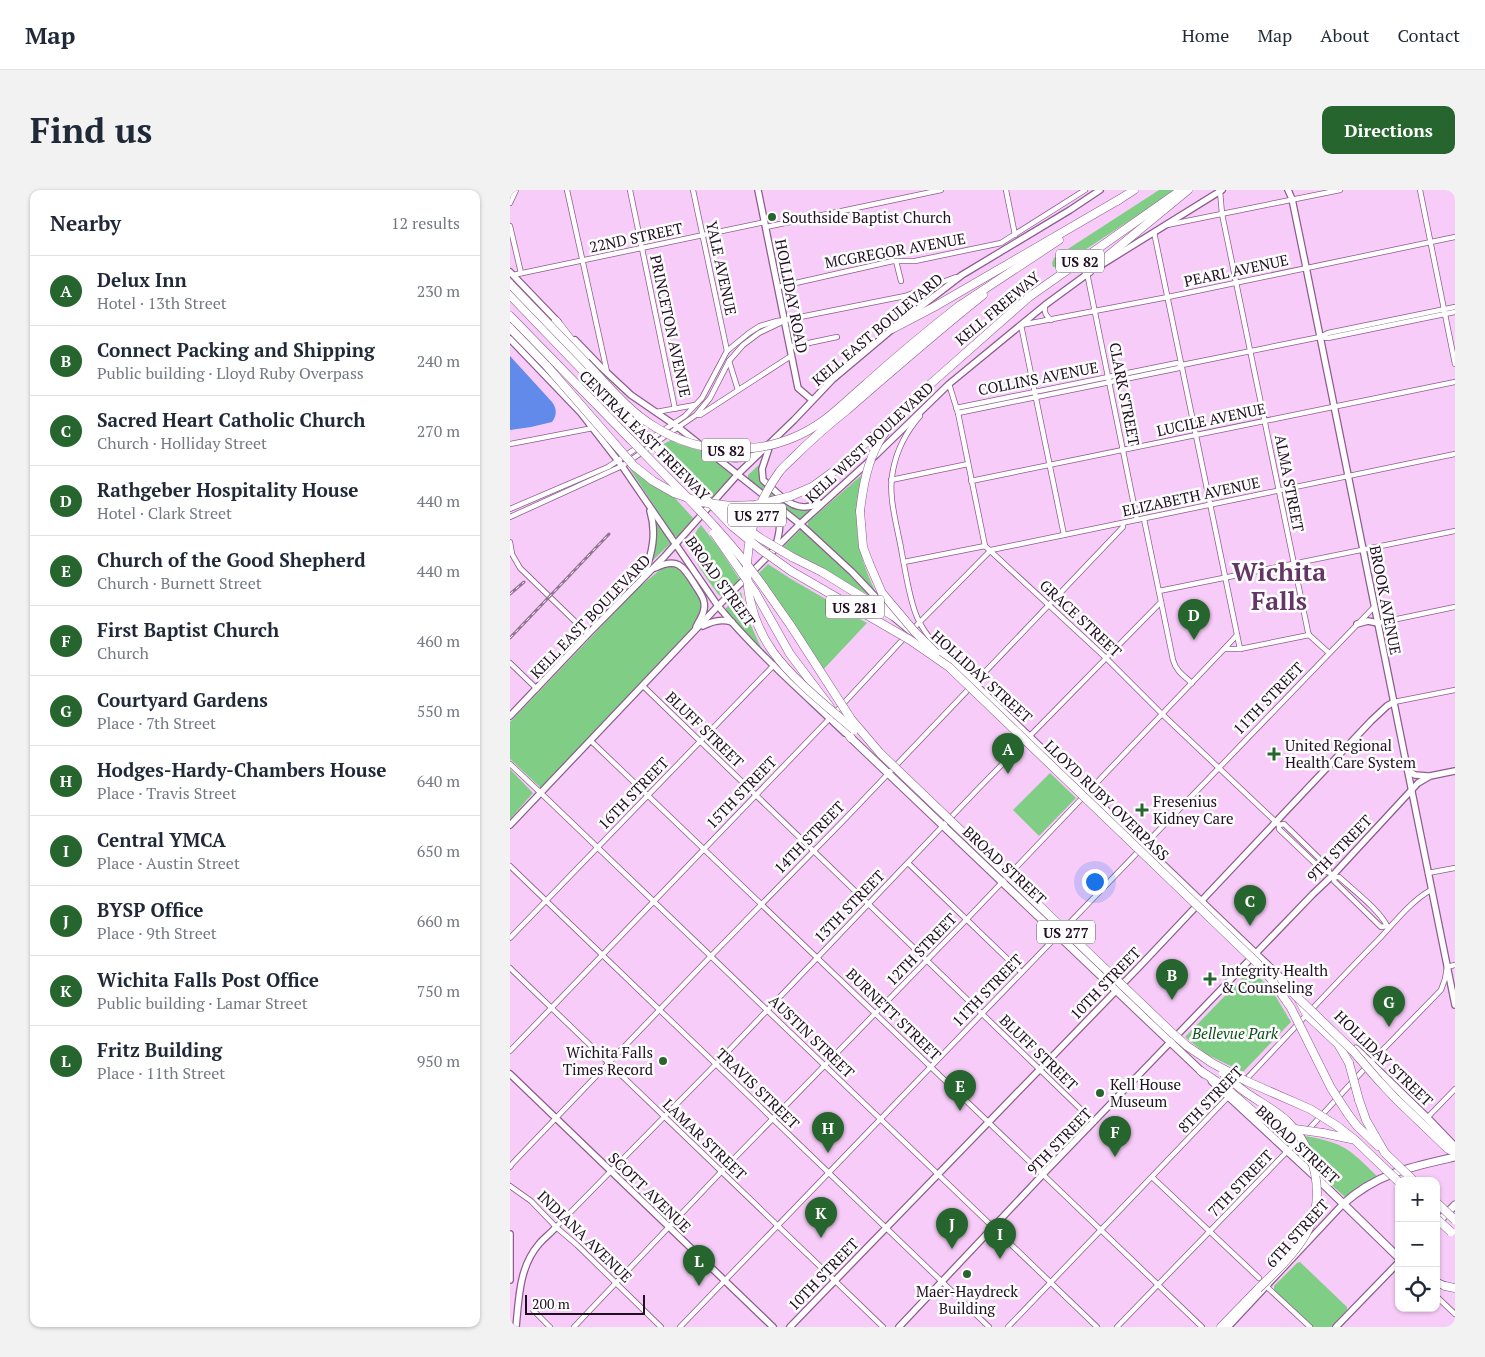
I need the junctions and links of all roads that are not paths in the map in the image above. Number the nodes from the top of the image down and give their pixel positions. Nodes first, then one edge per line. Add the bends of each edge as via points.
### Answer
1 (516, 190) edge
2 (567, 190) edge
3 (630, 190) edge
4 (693, 190) edge
5 (758, 190) edge
6 (941, 190) edge
7 (1006, 190) edge
8 (1085, 190) edge
9 (1100, 190) edge
10 (1134, 190) edge
11 (1181, 190) edge
12 (1188, 190) edge
13 (1290, 190) edge
14 (1340, 190) edge
15 (1420, 190) edge
16 (1221, 191) edge
17 (1292, 199) junction
18 (1120, 200) junction
19 (510, 203) edge
20 (1222, 214) junction
21 (765, 224) junction
22 (510, 226) edge
23 (1164, 226) junction
24 (1154, 232) junction
25 (703, 235) junction
26 (1015, 235) junction
27 (1455, 237) edge
28 (1430, 242) junction
29 (642, 248) junction
30 (583, 260) junction
31 (896, 261) junction
32 (1024, 263) joint
33 (1306, 267) junction
34 (1087, 273) junction
35 (511, 274) edge
36 (521, 274) junction
37 (962, 275) junction
38 (901, 282) dead end
39 (1236, 283) junction
40 (510, 284) edge
41 (778, 287) junction
42 (510, 295) edge
43 (1168, 297) junction
44 (1044, 305) junction
45 (1455, 307) edge
46 (960, 309) junction
47 (1095, 311) junction
48 (1445, 312) junction
49 (1455, 312) edge
50 (510, 316) edge
51 (784, 320) junction
52 (1052, 320) junction
53 (556, 321) junction
54 (510, 322) edge
55 (1021, 325) junction
56 (510, 328) edge
57 (892, 328) junction
58 (837, 337) dead end
59 (1320, 338) junction
60 (510, 339) edge
61 (790, 347) junction
62 (602, 350) junction
63 (727, 351) junction
64 (1250, 351) junction
65 (791, 356) junction
66 (592, 358) junction
67 (729, 361) junction
68 (1455, 364) edge
69 (1182, 365) junction
70 (559, 368) junction
71 (607, 372) junction
72 (1109, 379) junction
73 (1455, 382) edge
74 (949, 384) junction
75 (738, 390) junction
76 (1035, 391) junction
77 (1036, 397) junction
78 (812, 400) junction
79 (910, 402) junction
80 (696, 404) junction
81 (1334, 406) junction
82 (675, 409) junction
83 (957, 410) junction
84 (656, 412) junction
85 (696, 415) junction
86 (1264, 421) junction
87 (676, 426) junction
88 (637, 427) junction
89 (593, 428) junction
90 (1196, 436) junction
91 (770, 443) junction
92 (510, 444) edge
93 (1124, 450) junction
94 (761, 452) junction
95 (1455, 454) edge
96 (715, 456) junction
97 (620, 464) junction
98 (968, 464) junction
99 (1050, 464) junction
100 (738, 474) junction
101 (1348, 476) junction
102 (891, 480) junction
103 (971, 481) junction
104 (677, 487) junction
105 (696, 488) junction
106 (1279, 490) junction
107 (767, 497) junction
108 (826, 499) junction
109 (648, 504) junction
110 (1210, 505) junction
111 (510, 509) edge
112 (510, 517) edge
113 (1144, 518) junction
114 (1137, 520) junction
115 (1123, 523) junction
116 (800, 524) junction
117 (1455, 531) edge
118 (1064, 535) junction
119 (510, 542) edge
120 (676, 544) junction
121 (985, 546) junction
122 (760, 550) joint
123 (774, 550) junction
124 (991, 550) junction
125 (1363, 550) junction
126 (904, 562) junction
127 (1293, 564) junction
128 (651, 570) junction
129 (1225, 578) junction
130 (642, 579) junction
131 (1159, 591) junction
132 (1161, 602) junction
133 (1048, 604) junction
134 (718, 606) junction
135 (1374, 606) junction
136 (1455, 607) edge
137 (893, 616) junction
138 (732, 622) junction
139 (919, 622) junction
140 (1378, 623) junction
141 (1357, 624) junction
142 (699, 628) junction
143 (911, 631) junction
144 (588, 634) junction
145 (693, 634) junction
146 (1237, 634) junction
147 (1309, 635) junction
148 (1224, 649) junction
149 (1240, 649) junction
150 (1329, 653) junction
151 (1106, 658) junction
152 (510, 663) edge
153 (949, 664) junction
154 (774, 666) junction
155 (1192, 683) junction
156 (974, 684) junction
157 (643, 686) junction
158 (537, 689) junction
159 (1455, 690) edge
160 (1394, 702) junction
161 (1162, 714) junction
162 (510, 716) edge
163 (832, 716) junction
164 (1029, 737) junction
165 (851, 738) joint
166 (591, 741) junction
167 (700, 742) junction
168 (880, 754) junction
169 (510, 764) edge
170 (1219, 767) junction
171 (1408, 771) junction
172 (1455, 771) edge
173 (888, 773) junction
174 (1430, 776) junction
175 (1412, 790) junction
176 (1087, 792) junction
177 (541, 793) junction
178 (648, 796) junction
179 (756, 796) junction
180 (1277, 823) junction
181 (510, 825) edge
182 (943, 826) junction
183 (1144, 846) junction
184 (597, 848) junction
185 (704, 849) junction
186 (813, 851) junction
187 (908, 863) junction
188 (510, 866) edge
189 (1455, 868) edge
190 (1428, 873) junction
191 (1332, 875) junction
192 (1002, 882) junction
193 (1431, 890) junction
194 (1358, 895) junction
195 (1353, 900) junction
196 (546, 901) junction
197 (654, 902) junction
198 (1201, 902) junction
199 (761, 904) junction
200 (868, 904) junction
201 (967, 920) junction
202 (1388, 927) junction
203 (1058, 934) junction
204 (510, 938) edge
205 (602, 955) junction
206 (1255, 955) junction
207 (711, 956) junction
208 (817, 958) junction
209 (926, 960) junction
210 (1258, 964) junction
211 (1455, 966) edge
212 (1447, 967) junction
213 (510, 968) edge
214 (1021, 972) junction
215 (1451, 986) junction
216 (1292, 989) junction
217 (1116, 990) junction
218 (1441, 990) junction
219 (1455, 1005) edge
220 (1314, 1008) junction
221 (551, 1009) junction
222 (659, 1009) junction
223 (767, 1010) junction
224 (876, 1014) junction
225 (981, 1014) junction
226 (1308, 1015) junction
227 (1171, 1042) junction
228 (510, 1051) edge
229 (608, 1063) junction
230 (1212, 1063) junction
231 (1370, 1063) junction
232 (716, 1064) junction
233 (824, 1065) junction
234 (930, 1066) junction
235 (1039, 1069) junction
236 (1200, 1070) joint
237 (510, 1074) edge
238 (1455, 1089) edge
239 (1230, 1095) junction
240 (665, 1117) junction
241 (555, 1118) junction
242 (1427, 1118) junction
243 (772, 1119) junction
244 (880, 1119) junction
245 (988, 1122) junction
246 (1094, 1122) junction
247 (1355, 1140) junction
248 (1455, 1147) edge
249 (1287, 1152) junction
250 (1455, 1152) edge
251 (1385, 1153) junction
252 (1455, 1157) edge
253 (510, 1167) edge
254 (612, 1172) junction
255 (721, 1172) junction
256 (829, 1173) junction
257 (937, 1174) junction
258 (1044, 1175) junction
259 (1152, 1177) junction
260 (1410, 1177) edge
261 (1395, 1178) edge
262 (510, 1186) edge
263 (1343, 1204) junction
264 (1455, 1205) edge
265 (1440, 1206) edge
266 (1455, 1220) edge
267 (1438, 1222) edge
268 (1440, 1222) edge
269 (778, 1226) junction
270 (556, 1227) junction
271 (669, 1227) junction
272 (885, 1228) junction
273 (994, 1228) junction
274 (1101, 1230) junction
275 (1210, 1231) junction
276 (510, 1234) edge
277 (1453, 1234) edge
278 (1395, 1256) edge
279 (1395, 1264) edge
280 (1259, 1278) dead end
281 (510, 1280) edge
282 (725, 1281) junction
283 (834, 1281) junction
284 (942, 1282) junction
285 (1051, 1282) junction
286 (616, 1283) junction
287 (1157, 1284) junction
288 (1440, 1284) edge
289 (1445, 1286) joint
290 (1267, 1287) junction
291 (1455, 1289) edge
292 (1440, 1300) edge
293 (533, 1310) dead end
294 (1455, 1314) edge
295 (516, 1327) edge
296 (550, 1327) edge
297 (574, 1327) edge
298 (661, 1327) edge
299 (680, 1327) edge
300 (773, 1327) edge
301 (790, 1327) edge
302 (883, 1327) edge
303 (899, 1327) edge
304 (990, 1327) edge
305 (1008, 1327) edge
306 (1096, 1327) edge
307 (1117, 1327) edge
308 (1202, 1327) edge
309 (1221, 1327) edge
310 (1228, 1327) edge
311 (1310, 1327) edge
312 (1336, 1327) edge

1 - 19 street
2 - 30 street
3 - 29 street, PRINCETON AVENUE
4 - 25 street, YALE AVENUE
5 - 21 main road, HOLLIDAY ROAD
6 - 21 street, 22ND STREET
7 - 26 street
8 - 26 street, MCGREGOR AVENUE
9 - 37 main road, KELL EAST BOULEVARD
10 - 18 highway, KELL FREEWAY / US 82
11 - 79 highway, KELL FREEWAY / US 82 via 1029,297
12 - 34 highway
13 - 17 main road, BROOK AVENUE
14 - 17 street
15 - 28 street
16 - 20 street, ALMA STREET
16 - 23 main road, KELL WEST BOULEVARD
17 - 20 street
17 - 33 main road, BROOK AVENUE
18 - 32 highway, KELL FREEWAY / US 82
18 - 57 highway
20 - 23 street
20 - 39 street, ALMA STREET
21 - 25 street, 22ND STREET
21 - 41 main road, HOLLIDAY ROAD
22 - 36 street
23 - 24 main road, KELL WEST BOULEVARD
24 - 34 main road, KELL WEST BOULEVARD
24 - 43 street
25 - 29 street, 22ND STREET
25 - 63 street, YALE AVENUE
26 - 31 street, MCGREGOR AVENUE via 997,244 915,261
27 - 28 street, PEARL AVENUE
28 - 33 street, PEARL AVENUE
28 - 48 street
29 - 30 street, 22ND STREET
29 - 82 street, PRINCETON AVENUE
30 - 36 street, 22ND STREET
30 - 62 street
31 - 38 street
31 - 41 street, MCGREGOR AVENUE
32 - 46 highway, US 277
33 - 39 street, PEARL AVENUE
33 - 59 main road, BROOK AVENUE
34 - 44 main road, KELL WEST BOULEVARD
34 - 47 street, CLARK STREET
35 - 36 street, 22ND STREET
35 - 53 main road, CENTRAL EAST FREEWAY
37 - 51 street via 905,296
37 - 57 main road, KELL EAST BOULEVARD
39 - 43 street, PEARL AVENUE
39 - 64 street, ALMA STREET
40 - 46 highway, US 82, bridge via 627,406 655,427 682,441 708,448 735,450 762,447 795,437 823,421 927,330
41 - 51 main road, HOLLIDAY ROAD
42 - 88 highway, CENTRAL EAST FREEWAY / US 281
43 - 47 street, PEARL AVENUE
43 - 69 street
44 - 52 street via 1046,316
44 - 55 main road, KELL WEST BOULEVARD
45 - 48 street, COLLINS AVENUE
46 - 168 highway, US 277, bridge via 807,443 780,471 760,504 747,549 748,592 772,651 785,668
47 - 52 street, PEARL AVENUE
47 - 72 street, CLARK STREET
48 - 49 street, COLLINS AVENUE
48 - 59 street, COLLINS AVENUE via 1328,333
48 - 68 street
50 - 70 highway, CENTRAL EAST FREEWAY
51 - 61 main road, HOLLIDAY ROAD
51 - 63 street via 760,326
51 - 67 street via 759,332
52 - 55 street, PEARL AVENUE
53 - 66 main road, CENTRAL EAST FREEWAY
53 - 88 highway
54 - 70 highway
55 - 74 main road, KELL WEST BOULEVARD
55 - 76 street
56 - 79 highway, US 82, bridge via 634,466 653,482 700,502 755,505 812,487 837,469
57 - 78 main road, KELL EAST BOULEVARD
58 - 61 street
59 - 64 street, COLLINS AVENUE
59 - 81 main road, BROOK AVENUE
60 - 89 main road, CENTRAL EAST FREEWAY
61 - 65 main road, HOLLIDAY ROAD
62 - 66 street via 600,356
62 - 71 street
63 - 80 street
64 - 69 street, COLLINS AVENUE
64 - 86 street, ALMA STREET
65 - 75 street
65 - 78 main road, HOLLIDAY ROAD via 798,388
66 - 71 main road, CENTRAL EAST FREEWAY
67 - 75 street
67 - 85 street via 710,398
69 - 72 street, COLLINS AVENUE
69 - 90 street
70 - 104 highway, CENTRAL EAST FREEWAY, bridge
71 - 84 main road, CENTRAL EAST FREEWAY via 631,395
72 - 76 street, COLLINS AVENUE
72 - 77 street, COLLINS AVENUE
72 - 93 street, CLARK STREET
73 - 81 street, LUCILE AVENUE
74 - 83 street
74 - 102 street via 906,434 899,446
74 - 108 main road, KELL WEST BOULEVARD
75 - 85 street
76 - 77 street
76 - 83 street, COLLINS AVENUE
77 - 83 street, COLLINS AVENUE
77 - 99 street
78 - 91 main road, KELL EAST BOULEVARD
79 - 153 highway, bridge via 880,441 865,477 860,511 863,546 882,593 914,631
80 - 82 street
80 - 87 street
81 - 86 street, LUCILE AVENUE
81 - 101 main road, BROOK AVENUE
82 - 84 street
83 - 98 street
84 - 87 main road, CENTRAL EAST FREEWAY
85 - 87 street
86 - 90 street, LUCILE AVENUE
86 - 106 street, ALMA STREET
87 - 96 main road, HOLLIDAY STREET
87 - 97 street
88 - 105 highway, CENTRAL EAST FREEWAY / US 281, bridge
89 - 92 street
89 - 97 main road, CENTRAL EAST FREEWAY
90 - 93 street, LUCILE AVENUE
90 - 110 street
91 - 94 main road, KELL EAST BOULEVARD
91 - 108 main road via 762,468 763,480 797,508 812,507
93 - 99 street, LUCILE AVENUE
93 - 114 street, CLARK STREET
94 - 96 main road via 738,459
94 - 100 main road, KELL EAST BOULEVARD
95 - 101 street, ELIZABETH AVENUE
96 - 100 main road, HOLLIDAY STREET
97 - 109 main road, BROAD STREET
97 - 111 street
97 - 112 street
98 - 102 street
98 - 103 street
99 - 103 street, LUCILE AVENUE
99 - 118 street
100 - 107 main road, HOLLIDAY STREET
100 - 120 main road, KELL EAST BOULEVARD
101 - 106 street, ELIZABETH AVENUE
101 - 125 main road, BROOK AVENUE
102 - 126 street
103 - 121 street
104 - 163 highway, bridge via 755,592 790,654
104 - 168 highway, CENTRAL EAST FREEWAY, bridge via 748,564 851,720
105 - 122 highway, CENTRAL EAST FREEWAY / US 281, bridge
105 - 137 highway, bridge via 760,538
106 - 110 street, ELIZABETH AVENUE
106 - 127 street, ALMA STREET
107 - 116 main road, HOLLIDAY STREET
107 - 123 main road via 776,508 780,526
108 - 116 main road, KELL WEST BOULEVARD
109 - 120 main road, BROAD STREET
109 - 130 main road via 653,542
110 - 113 street, ELIZABETH AVENUE
110 - 129 street
113 - 114 street, ELIZABETH AVENUE
113 - 131 street
114 - 115 street, ELIZABETH AVENUE
115 - 118 street, ELIZABETH AVENUE
115 - 133 street, 14TH STREET
116 - 123 main road, KELL WEST BOULEVARD
116 - 137 main road, HOLLIDAY STREET
117 - 125 street
118 - 124 street, ELIZABETH AVENUE
119 - 144 street via 520,568
120 - 128 main road, KELL EAST BOULEVARD
120 - 134 main road, BROAD STREET
121 - 124 street, GRACE STREET
121 - 126 street
122 - 153 highway, LLOYD RUBY OVERPASS / US 281, bridge
123 - 134 main road, KELL WEST BOULEVARD
124 - 133 street, GRACE STREET
124 - 139 street, 15TH STREET
125 - 127 street
125 - 135 main road, BROOK AVENUE
126 - 139 street
127 - 129 street
127 - 147 street, ALMA STREET
128 - 130 main road, KELL EAST BOULEVARD
128 - 145 main road via 670,563 685,568 704,603 704,612
129 - 131 street
129 - 146 street
130 - 144 main road, KELL EAST BOULEVARD
131 - 132 street
132 - 151 street, 13TH STREET
132 - 155 street via 1175,666
133 - 151 street, GRACE STREET
133 - 156 street, 14TH STREET
134 - 138 main road, BROAD STREET
134 - 142 main road, KELL WEST BOULEVARD
135 - 140 main road, BROOK AVENUE
135 - 141 street, 11TH STREET
136 - 140 street
137 - 143 main road, HOLLIDAY STREET
138 - 142 main road via 719,620
138 - 154 main road, BROAD STREET
139 - 143 street, 15TH STREET
139 - 153 street
140 - 141 main road
140 - 160 main road, BROOK AVENUE
141 - 150 street, 11TH STREET
142 - 145 main road, KELL WEST BOULEVARD
143 - 153 main road, HOLLIDAY STREET
143 - 163 street, 15TH STREET
144 - 158 main road, KELL EAST BOULEVARD
145 - 157 main road, KELL WEST BOULEVARD
146 - 148 street, 12TH STREET
146 - 149 street
147 - 149 street
147 - 150 street
148 - 149 street
148 - 155 street, 12TH STREET
150 - 170 street, 11TH STREET
151 - 161 street, GRACE STREET
151 - 164 street, 13TH STREET
152 - 158 street
153 - 156 main road, HOLLIDAY STREET
153 - 210 highway, LLOYD RUBY OVERPASS, bridge
154 - 163 main road, BROAD STREET
154 - 167 street, 16TH STREET
155 - 161 street, 12TH STREET
156 - 164 main road, HOLLIDAY STREET
156 - 173 street, 14TH STREET
157 - 166 main road, KELL WEST BOULEVARD
157 - 167 street, BLUFF STREET
158 - 162 main road, KELL EAST BOULEVARD
159 - 160 street, 10TH STREET
160 - 171 main road, BROOK AVENUE
160 - 180 main road, 10TH STREET via 1371,722
161 - 170 street, GRACE STREET
161 - 176 street, 12TH STREET
163 - 165 highway
163 - 179 street, 15TH STREET
164 - 176 main road, HOLLIDAY STREET
164 - 182 street, 13TH STREET
165 - 173 main road, BROAD STREET
166 - 177 main road, KELL WEST BOULEVARD
166 - 178 street, BURNETT STREET
167 - 178 street, 16TH STREET
167 - 179 street, BLUFF STREET
168 - 230 highway, US 277, bridge via 1170,1031
169 - 177 street, AUSTIN STREET
170 - 180 street, GRACE STREET
170 - 183 street, 11TH STREET
171 - 174 main road
171 - 175 main road, BROOK AVENUE
172 - 174 main road, 9TH STREET
173 - 182 main road, BROAD STREET
173 - 186 street, 14TH STREET
174 - 175 main road, 9TH STREET
175 - 190 main road, BROOK AVENUE
175 - 191 main road, 9TH STREET
176 - 183 main road, HOLLIDAY STREET
176 - 192 street, 12TH STREET
177 - 181 main road, KELL WEST BOULEVARD
177 - 184 street, AUSTIN STREET
178 - 184 street, 16TH STREET
178 - 185 street, BURNETT STREET
179 - 185 street, 15TH STREET
179 - 186 street, BLUFF STREET
180 - 191 street, GRACE STREET via 1284,824 1328,867
180 - 198 main road, 10TH STREET
182 - 187 street, 13TH STREET
182 - 192 main road, BROAD STREET
183 - 198 main road, HOLLIDAY STREET
183 - 203 street, 11TH STREET
184 - 196 street, 16TH STREET
184 - 197 street, AUSTIN STREET
185 - 197 street, 15TH STREET
185 - 199 street, BURNETT STREET
186 - 199 street, 14TH STREET
186 - 200 street, BLUFF STREET
187 - 200 street, 13TH STREET
187 - 201 street
188 - 196 street, TRAVIS STREET
189 - 190 street
190 - 193 main road, BROOK AVENUE
191 - 194 street, GRACE STREET via 1339,877
191 - 195 street, GRACE STREET
191 - 206 main road, 9TH STREET
192 - 201 street, 12TH STREET
192 - 203 main road, BROAD STREET
193 - 202 street, 8TH STREET
193 - 212 main road, BROOK AVENUE
194 - 195 street
194 - 202 street, GRACE STREET
195 - 202 street, GRACE STREET via 1381,927
196 - 204 street, 16TH STREET
196 - 205 street, TRAVIS STREET
197 - 205 street, 15TH STREET
197 - 207 street, AUSTIN STREET
198 - 206 main road, HOLLIDAY STREET
198 - 217 main road, 10TH STREET
199 - 207 street, 14TH STREET
199 - 208 street, BURNETT STREET
200 - 208 street, 13TH STREET
200 - 209 street, BLUFF STREET
201 - 209 street, 12TH STREET
201 - 214 street
202 - 220 street, 8TH STREET
203 - 214 street, 11TH STREET
203 - 217 main road, BROAD STREET
205 - 221 street, 15TH STREET
205 - 222 street, TRAVIS STREET
206 - 216 main road, HOLLIDAY STREET
206 - 227 main road, 9TH STREET
207 - 222 street, 14TH STREET
207 - 223 street, AUSTIN STREET
208 - 223 street, 13TH STREET
208 - 224 street, BURNETT STREET
209 - 224 street, 12TH STREET
209 - 225 street, BLUFF STREET
210 - 250 highway, bridge via 1353,1050 1396,1099
210 - 251 highway, LLOYD RUBY OVERPASS, bridge via 1291,1008 1331,1088 1348,1114
211 - 212 street
212 - 215 main road, BROOK AVENUE
212 - 218 street, 7TH STREET
213 - 221 street, LAMAR STREET
214 - 225 street, 11TH STREET
215 - 218 street, 7TH STREET
215 - 219 main road, BROOK AVENUE
216 - 220 main road, HOLLIDAY STREET
216 - 226 highway
217 - 227 main road, BROAD STREET
217 - 235 main road, 10TH STREET
218 - 231 street, 7TH STREET
220 - 226 street, 8TH STREET
220 - 231 main road, HOLLIDAY STREET
221 - 228 street, 15TH STREET
221 - 229 street, LAMAR STREET
222 - 229 street, 14TH STREET
222 - 232 street, TRAVIS STREET
223 - 232 street, 13TH STREET
223 - 233 street, AUSTIN STREET
224 - 233 street, 12TH STREET
224 - 234 street, BURNETT STREET
225 - 234 street, 11TH STREET
225 - 235 street, BLUFF STREET
226 - 239 street, 8TH STREET
226 - 251 highway, bridge via 1338,1044 1349,1063 1366,1120
227 - 236 main road, BROAD STREET
227 - 246 main road, 9TH STREET
229 - 240 street, LAMAR STREET
229 - 241 street, 14TH STREET
230 - 247 highway, US 277, bridge via 1310,1109
230 - 309 highway, bridge via 1290,1124 1309,1152 1317,1184 1316,1204 1307,1234
231 - 242 main road, HOLLIDAY STREET
231 - 249 street, 7TH STREET
232 - 240 street, 13TH STREET
232 - 243 street, TRAVIS STREET
233 - 243 street, 12TH STREET
233 - 244 street, AUSTIN STREET
234 - 244 street, 11TH STREET
234 - 245 street, BURNETT STREET
235 - 245 main road, 10TH STREET
235 - 246 street, BLUFF STREET
236 - 239 highway
237 - 241 main road, SCOTT AVENUE
238 - 242 street
239 - 247 highway, bridge via 1257,1116 1281,1127
239 - 249 main road, BROAD STREET
239 - 259 street, 8TH STREET
240 - 254 street, 13TH STREET
240 - 255 street, LAMAR STREET
241 - 253 street, 14TH STREET
241 - 254 main road, SCOTT AVENUE
242 - 248 main road, HOLLIDAY STREET
243 - 255 street, 12TH STREET
243 - 256 street, TRAVIS STREET
244 - 256 street, 11TH STREET
244 - 257 street, AUSTIN STREET
245 - 257 main road, 10TH STREET
245 - 258 street, BURNETT STREET
246 - 258 main road, 9TH STREET
247 - 261 highway, bridge
249 - 263 main road, BROAD STREET
249 - 275 street, 7TH STREET
251 - 260 highway, LLOYD RUBY OVERPASS, bridge
252 - 263 main road, 6TH STREET via 1380,1178
254 - 270 street, 13TH STREET
254 - 271 main road, SCOTT AVENUE
255 - 269 street, LAMAR STREET
255 - 271 street, 12TH STREET
256 - 269 street, 11TH STREET
256 - 272 street, TRAVIS STREET
257 - 272 main road, 10TH STREET
257 - 273 street, AUSTIN STREET
258 - 273 main road, 9TH STREET
258 - 274 street, BURNETT STREET
259 - 274 street, 8TH STREET
259 - 275 street
262 - 270 street, INDIANA AVENUE via 531,1201
263 - 278 main road, BROAD STREET
263 - 290 main road, 6TH STREET
264 - 267 main road
265 - 266 highway, bridge
268 - 277 highway, bridge
269 - 282 street, 11TH STREET
269 - 283 street, LAMAR STREET
270 - 286 street, INDIANA AVENUE
270 - 295 main road via 540,1242 525,1266
271 - 282 main road, SCOTT AVENUE
271 - 286 street, 12TH STREET
272 - 283 main road, 10TH STREET
272 - 284 street, TRAVIS STREET
273 - 284 main road, 9TH STREET
273 - 285 street, AUSTIN STREET
274 - 285 street, 8TH STREET
274 - 287 street, BURNETT STREET
275 - 280 street
275 - 287 street, 7TH STREET
276 - 281 main road
279 - 312 main road
282 - 299 street, 11TH STREET
282 - 300 main road, SCOTT AVENUE
283 - 301 main road, 10TH STREET
283 - 302 street, LAMAR STREET
284 - 303 main road, 9TH STREET
284 - 304 street, TRAVIS STREET
285 - 305 street, 8TH STREET
285 - 306 street, AUSTIN STREET
286 - 297 street, 12TH STREET
286 - 298 street, INDIANA AVENUE
287 - 307 street, 7TH STREET
287 - 308 street, BURNETT STREET
288 - 289 main road
289 - 291 highway
290 - 310 main road, 6TH STREET
290 - 311 street
292 - 294 street
293 - 296 street

